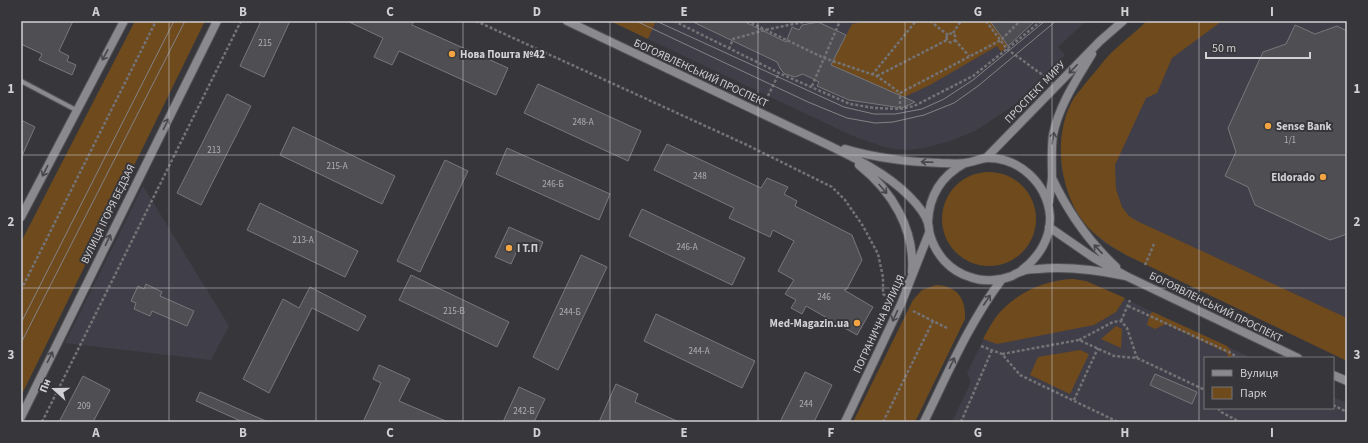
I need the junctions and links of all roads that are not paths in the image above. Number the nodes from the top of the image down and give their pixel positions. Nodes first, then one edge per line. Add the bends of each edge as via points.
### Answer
1 (124, 21) edge
2 (217, 21) edge
3 (566, 21) edge
4 (1123, 21) edge
5 (1100, 41) junction
6 (21, 81) edge
7 (76, 110) junction
8 (826, 144) junction
9 (845, 153) junction
10 (986, 158) junction
11 (966, 163) junction
12 (1052, 177) junction
13 (1048, 206) junction
14 (21, 217) edge
15 (928, 222) junction
16 (1049, 227) junction
17 (929, 233) junction
18 (1022, 271) junction
19 (1126, 276) junction
20 (1002, 279) junction
21 (911, 281) junction
22 (1296, 357) edge
23 (1334, 375) edge
24 (1347, 381) edge
25 (21, 417) edge
26 (845, 422) edge
27 (924, 422) edge

1 -> 7 main road
25 -> 2 main road, ВУЛИЦЯ ІГОРЯ БЕДЗАЯ
3 - 8 main road, БОГОЯВЛЕНСЬКИЙ ПРОСПЕКТ
4 - 5 main road, ПРОСПЕКТ МИРУ
5 -> 10 main road, ПРОСПЕКТ МИРУ
12 -> 5 main road, ПРОСПЕКТ МИРУ via 1051,155 1060,113
6 - 7 street
7 -> 14 main road
8 - 9 main road, БОГОЯВЛЕНСЬКИЙ ПРОСПЕКТ
11 -> 8 main road, БОГОЯВЛЕНСЬКИЙ ПРОСПЕКТ via 895,160
9 - 15 main road, БОГОЯВЛЕНСЬКИЙ ПРОСПЕКТ via 897,185 920,208
9 -> 21 main road via 877,182 903,217 910,237 913,259
10 - 11 main road, БОГОЯВЛЕНСЬКИЙ ПРОСПЕКТ
10 - 13 main road, БОГОЯВЛЕНСЬКИЙ ПРОСПЕКТ via 1007,161 1026,171 1040,186
11 - 15 main road via 948,174 938,187 931,201
12 - 13 main road, ПРОСПЕКТ МИРУ
19 -> 12 main road via 1094,245 1079,226 1062,200
13 - 16 main road, БОГОЯВЛЕНСЬКИЙ ПРОСПЕКТ
15 - 17 main road, БОГОЯВЛЕНСЬКИЙ ПРОСПЕКТ
16 - 18 main road via 1047,238 1037,256
16 - 19 main road, БОГОЯВЛЕНСЬКИЙ ПРОСПЕКТ
17 - 20 main road, БОГОЯВЛЕНСЬКИЙ ПРОСПЕКТ via 938,252 952,268 970,278
17 - 21 main road, ПОГРАНИЧНА ВУЛИЦЯ
18 - 19 main road, БОГОЯВЛЕНСЬКИЙ ПРОСПЕКТ via 1074,268
18 - 20 main road, БОГОЯВЛЕНСЬКИЙ ПРОСПЕКТ
19 - 22 main road, БОГОЯВЛЕНСЬКИЙ ПРОСПЕКТ
27 -> 20 main road via 964,337
21 -> 26 main road, ПОГРАНИЧНА ВУЛИЦЯ
23 - 24 main road

